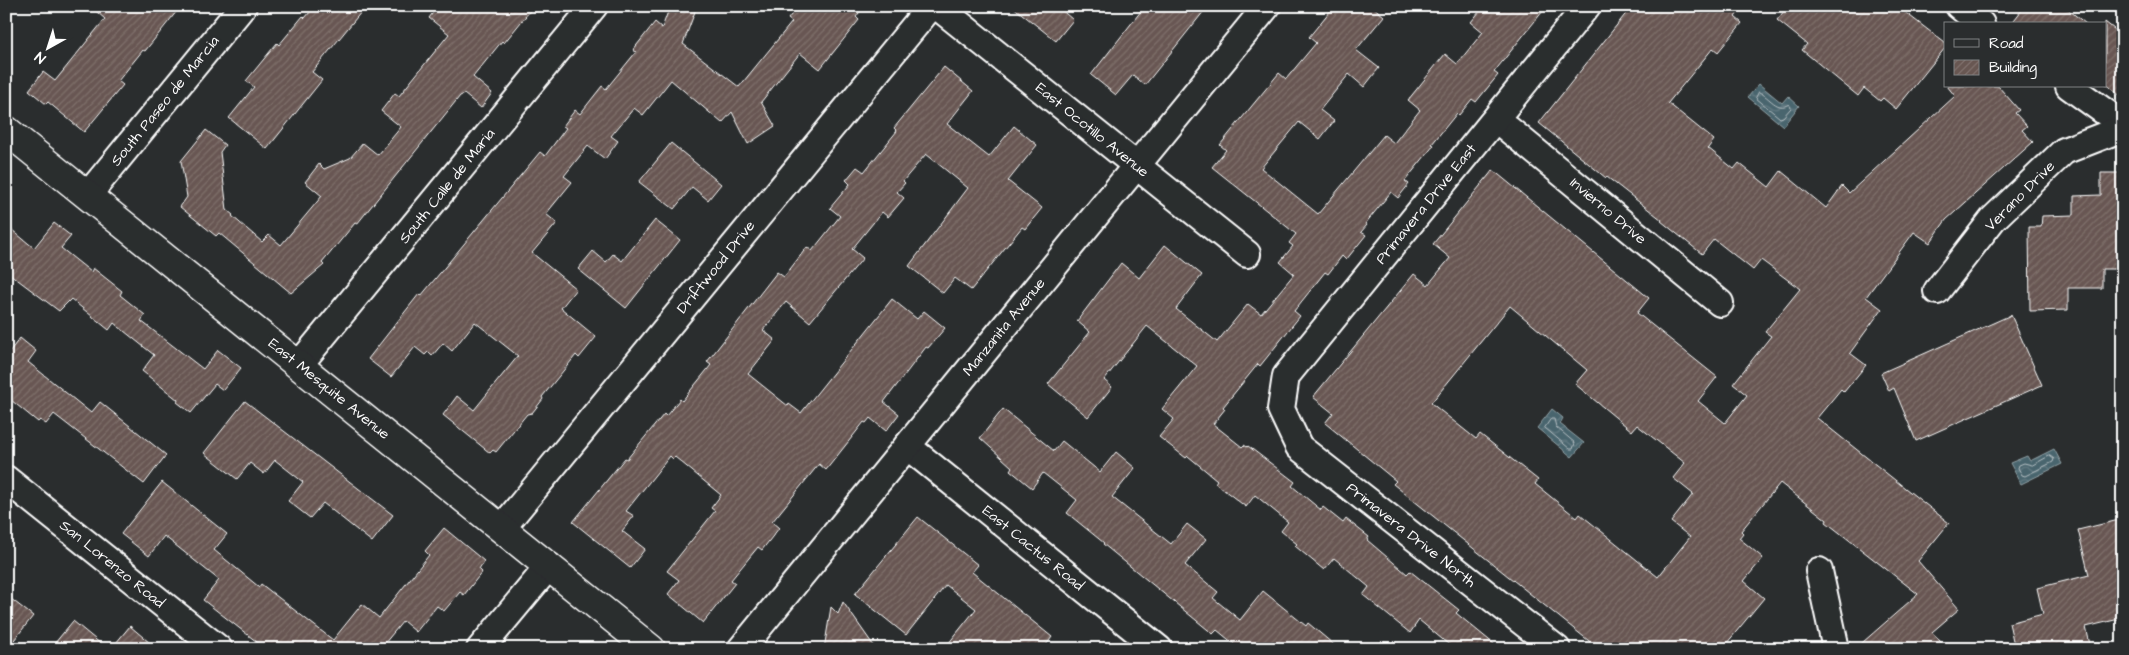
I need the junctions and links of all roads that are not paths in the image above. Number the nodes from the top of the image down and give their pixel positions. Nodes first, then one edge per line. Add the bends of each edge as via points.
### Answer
1 (243, 6) edge
2 (594, 6) edge
3 (931, 6) edge
4 (937, 6) edge
5 (1267, 6) edge
6 (1587, 6) edge
7 (1959, 6) edge
8 (1979, 22) edge
9 (2071, 88) edge
10 (1496, 119) junction
11 (2123, 126) edge
12 (6, 130) edge
13 (1136, 165) junction
14 (88, 195) junction
15 (1247, 254) dead end
16 (1937, 291) dead end
17 (1720, 303) dead end
18 (299, 365) junction
19 (1281, 409) joint
20 (907, 446) junction
21 (6, 479) edge
22 (502, 528) junction
23 (549, 566) junction
24 (1818, 571) dead end
25 (219, 649) edge
26 (480, 649) edge
27 (651, 649) edge
28 (741, 649) edge
29 (1159, 649) edge
30 (1556, 649) edge
31 (1836, 649) edge

1 - 14 street, South Paseo de Marcia
2 - 18 street, South Calle de Maria
3 - 22 street, Driftwood Drive
4 - 13 street, East Ocotillo Avenue
5 - 13 street, Manzanita Avenue
6 - 10 street, Primavera Drive East
7 - 8 street
9 - 11 street
10 - 17 street, Invierno Drive
10 - 19 street, Primavera Drive East via 1286,376
11 - 16 street, Verano Drive via 2064,151 1993,219
12 - 14 street, East Mesquite Avenue
13 - 15 street, East Ocotillo Avenue
13 - 20 street, Manzanita Avenue
14 - 18 street, East Mesquite Avenue
18 - 22 street, East Mesquite Avenue
19 - 30 street, Primavera Drive North via 1299,447
20 - 28 street, Manzanita Avenue
20 - 29 street, East Cactus Road
21 - 25 street, San Lorenzo Road
22 - 23 street, East Mesquite Avenue
23 - 26 street
23 - 27 street, East Mesquite Avenue
24 - 31 street

